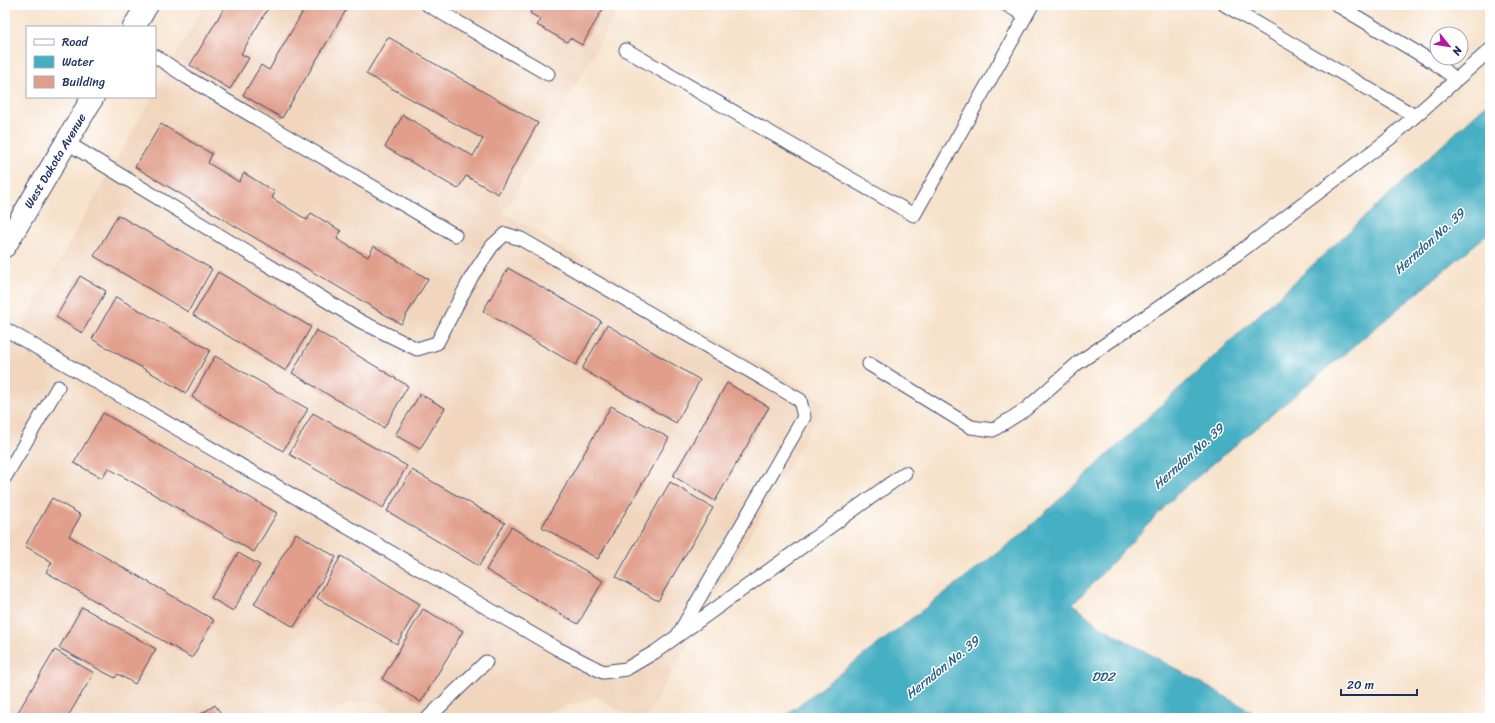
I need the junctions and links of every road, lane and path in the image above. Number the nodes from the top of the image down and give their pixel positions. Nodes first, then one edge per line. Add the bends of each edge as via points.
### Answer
1 (147, 5) edge
2 (428, 5) edge
3 (1006, 5) edge
4 (1225, 5) edge
5 (1337, 5) edge
6 (1029, 11) edge
7 (135, 26) edge
8 (626, 50) dead end
9 (1490, 50) edge
10 (156, 57) edge
11 (548, 74) dead end
12 (1456, 79) junction
13 (92, 98) edge
14 (1415, 116) junction
15 (66, 142) junction
16 (455, 235) dead end
17 (5, 246) edge
18 (5, 329) edge
19 (869, 364) dead end
20 (58, 387) dead end
21 (905, 473) dead end
22 (5, 477) edge
23 (678, 635) junction
24 (486, 662) dead end
25 (428, 718) edge

1 - 7 street
2 - 11 lane
3 - 6 lane
4 - 14 lane
5 - 12 lane
6 - 8 lane via 914,215
9 - 12 lane
10 - 16 lane
12 - 14 lane
13 - 15 street, West Dakota Avenue
14 - 19 lane via 1389,139 1237,254 1078,363 1026,408 993,430 971,427
15 - 17 street, West Dakota Avenue
15 - 23 lane via 360,321 417,349 436,343 472,276 492,246 505,234 521,239 800,400 804,417
18 - 23 lane via 558,649 603,672 626,670
20 - 22 lane
21 - 23 lane
24 - 25 lane

